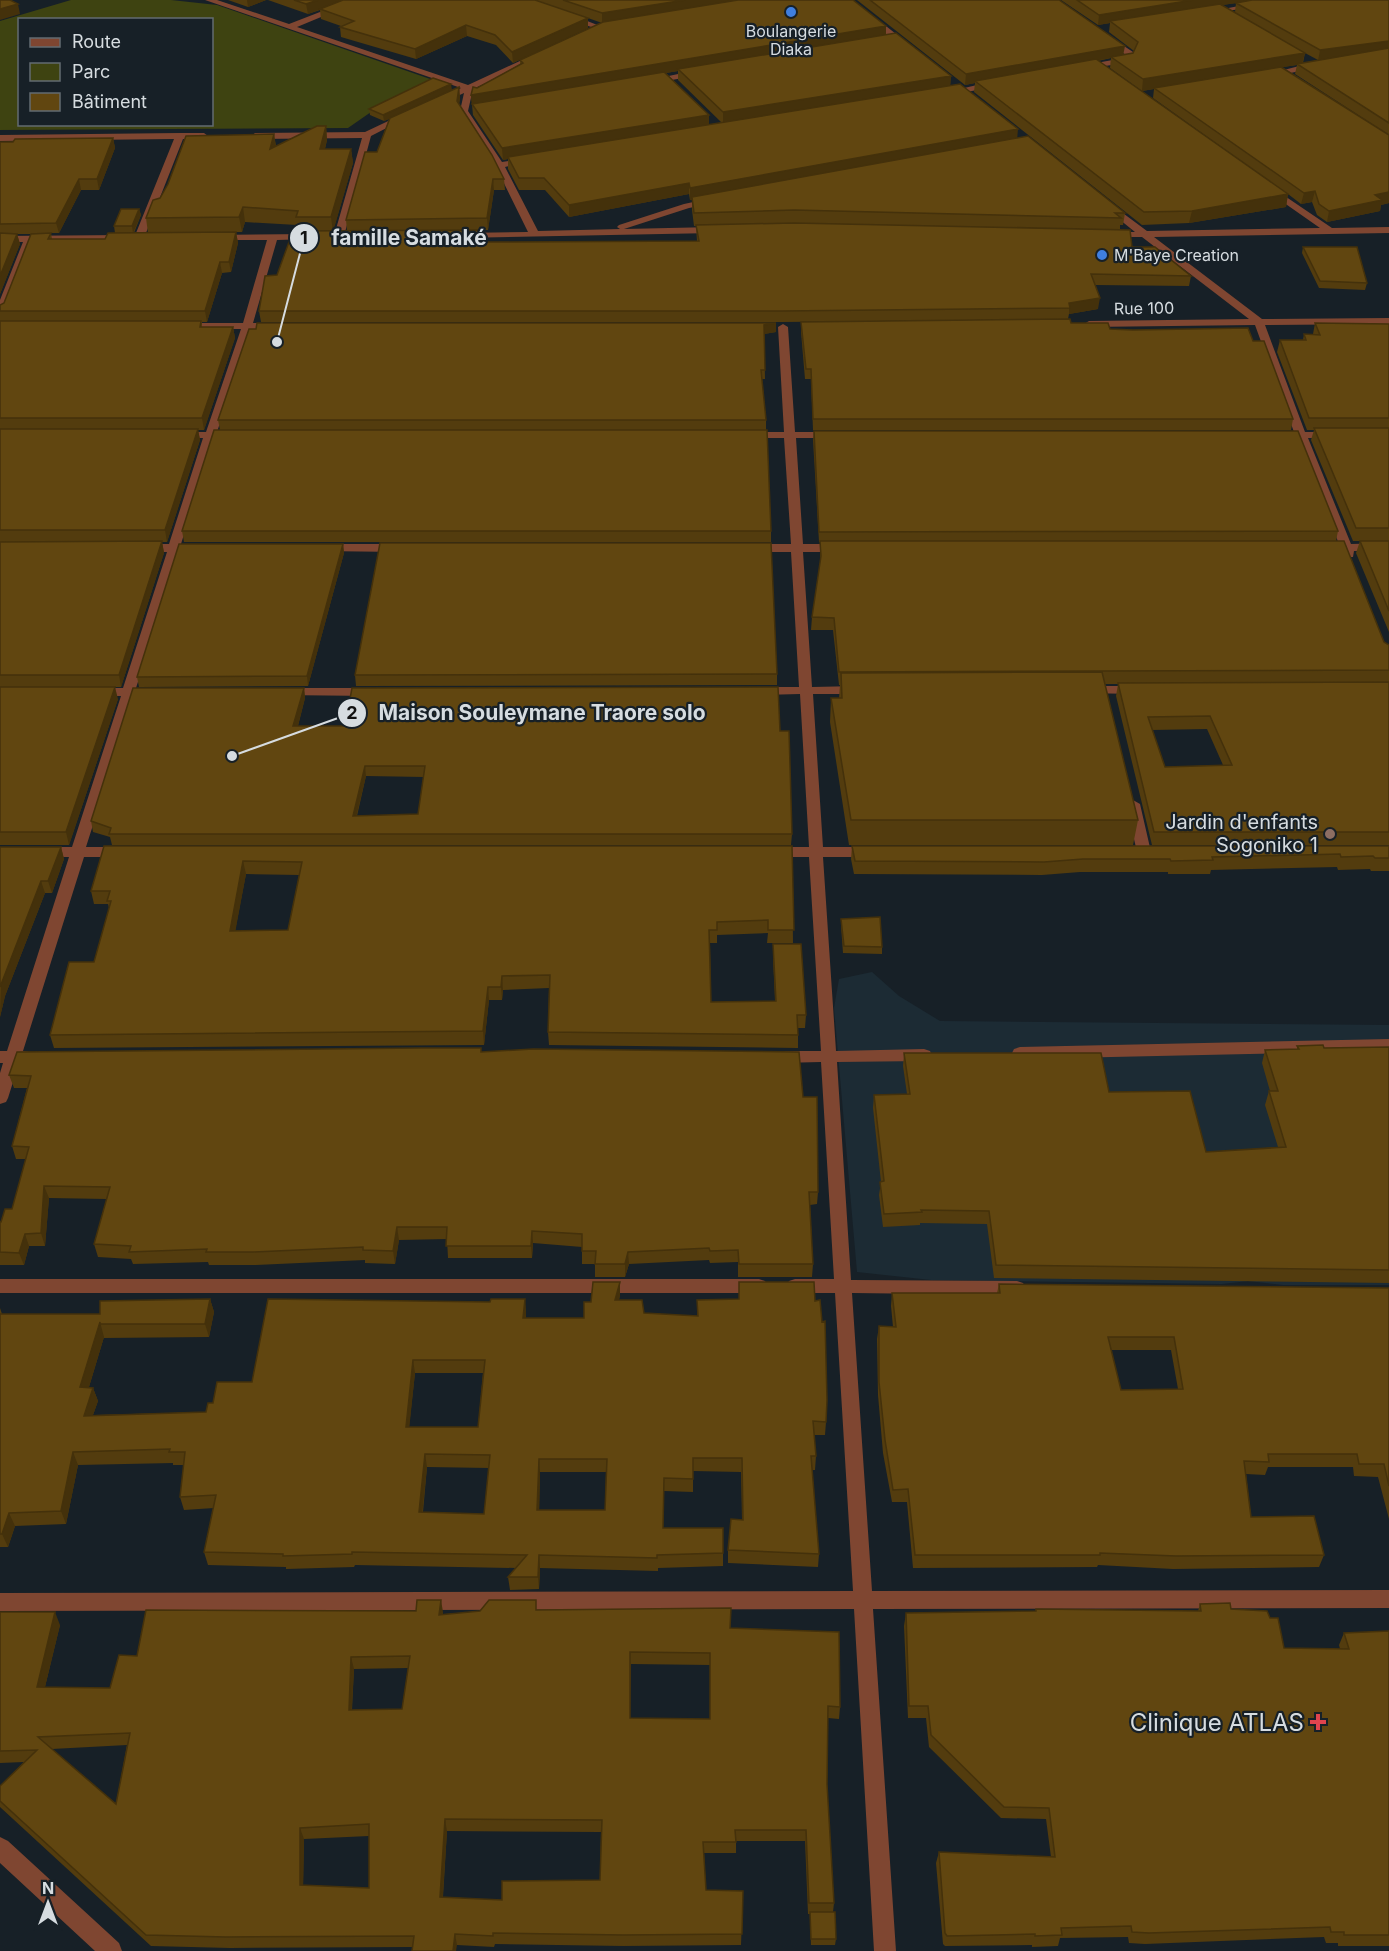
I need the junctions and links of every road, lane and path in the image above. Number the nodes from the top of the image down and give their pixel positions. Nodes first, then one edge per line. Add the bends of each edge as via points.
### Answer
1 (209, 0) edge
2 (358, 0) edge
3 (848, 0) edge
4 (1286, 0) edge
5 (1221, 11) junction
6 (560, 14) edge
7 (1198, 14) edge
8 (1230, 16) edge
9 (612, 26) edge
10 (290, 27) junction
11 (601, 28) junction
12 (591, 32) edge
13 (1104, 36) edge
14 (898, 39) junction
15 (886, 41) edge
16 (550, 51) edge
17 (916, 54) edge
18 (1305, 60) edge
19 (1325, 63) edge
20 (1096, 65) junction
21 (1315, 65) junction
22 (1073, 69) edge
23 (1104, 71) edge
24 (702, 72) edge
25 (1282, 72) junction
26 (1260, 76) edge
27 (667, 78) junction
28 (1292, 78) edge
29 (645, 81) edge
30 (1007, 82) edge
31 (953, 83) edge
32 (675, 85) edge
33 (469, 88) junction
34 (962, 90) junction
35 (939, 94) edge
36 (971, 97) edge
37 (428, 106) edge
38 (476, 110) edge
39 (418, 111) edge
40 (464, 111) junction
41 (367, 135) junction
42 (180, 136) junction
43 (215, 136) edge
44 (250, 136) edge
45 (0, 138) edge
46 (533, 160) edge
47 (500, 165) junction
48 (1262, 183) edge
49 (722, 199) edge
50 (1101, 200) edge
51 (723, 230) edge
52 (1329, 230) junction
53 (1389, 230) edge
54 (605, 233) junction
55 (535, 235) junction
56 (1100, 235) edge
57 (328, 236) edge
58 (339, 236) junction
59 (350, 236) edge
60 (454, 236) edge
61 (1147, 236) junction
62 (206, 237) edge
63 (273, 237) junction
64 (317, 237) edge
65 (0, 238) edge
66 (29, 238) junction
67 (140, 238) junction
68 (151, 238) edge
69 (0, 313) edge
70 (1389, 321) edge
71 (1259, 322) junction
72 (1080, 324) edge
73 (176, 326) edge
74 (247, 326) junction
75 (282, 326) edge
76 (783, 327) dead end
77 (163, 435) edge
78 (210, 435) junction
79 (245, 435) edge
80 (730, 435) edge
81 (789, 435) junction
82 (849, 435) edge
83 (1265, 435) edge
84 (1300, 435) junction
85 (1345, 435) edge
86 (128, 548) edge
87 (174, 548) junction
88 (210, 548) edge
89 (306, 548) edge
90 (413, 548) edge
91 (736, 548) edge
92 (796, 548) junction
93 (856, 548) edge
94 (1310, 548) edge
95 (1346, 548) junction
96 (1389, 548) edge
97 (1355, 569) edge
98 (875, 690) edge
99 (1071, 690) edge
100 (1153, 690) edge
101 (746, 691) edge
102 (805, 691) junction
103 (82, 692) edge
104 (129, 692) junction
105 (164, 692) edge
106 (271, 692) edge
107 (390, 692) edge
108 (1130, 794) edge
109 (22, 852) edge
110 (78, 852) junction
111 (137, 852) edge
112 (756, 852) edge
113 (816, 852) junction
114 (886, 852) edge
115 (1144, 852) edge
116 (1389, 1045) edge
117 (1008, 1053) edge
118 (936, 1055) edge
119 (6, 1057) edge
120 (48, 1057) edge
121 (769, 1057) edge
122 (829, 1057) junction
123 (0, 1098) edge
124 (0, 1286) edge
125 (843, 1286) junction
126 (1033, 1288) edge
127 (1389, 1599) edge
128 (863, 1600) junction
129 (0, 1602) edge
130 (0, 1848) edge
131 (111, 1951) edge
132 (885, 1951) edge

1 - 10 street
2 - 10 street
3 - 14 street
4 - 5 street
5 - 7 street
5 - 8 street
6 - 11 street
9 - 11 street
10 - 33 street
11 - 12 street
13 - 20 street via 1131,57
14 - 15 street
14 - 17 street
16 - 33 street
18 - 21 street
19 - 21 street
20 - 22 street
20 - 23 street
21 - 25 street
24 - 27 street
25 - 26 street
25 - 28 street
27 - 29 street
27 - 32 street
30 - 34 street
31 - 34 street
33 - 37 street
33 - 40 street
34 - 35 street
34 - 36 street
38 - 40 street
39 - 41 street
40 - 47 street
41 - 44 street
41 - 58 street
42 - 43 street
42 - 45 street
42 - 67 street
46 - 47 street
47 - 55 street
48 - 52 street
49 - 54 street via 687,206
50 - 61 street
51 - 54 street
52 - 53 street
52 - 61 street
54 - 55 street
55 - 60 street
56 - 61 street
57 - 58 street
58 - 59 street
61 - 71 street
62 - 63 street
63 - 64 street
63 - 74 street
65 - 66 street
66 - 67 street
66 - 69 street
67 - 68 street
70 - 71 street, Rue 100
71 - 72 street, Rue 100
71 - 84 street
73 - 74 street
74 - 75 street
74 - 78 street
76 - 81 street
77 - 78 street
78 - 79 street
78 - 87 street
80 - 81 street
81 - 82 street
81 - 92 street
83 - 84 street
84 - 85 street
84 - 95 street
86 - 87 street
87 - 88 street
87 - 104 street
89 - 90 street
91 - 92 street
92 - 93 street
92 - 102 street
94 - 95 street
95 - 96 street
95 - 97 street
98 - 102 street
99 - 100 street via 1107,696
101 - 102 street
102 - 113 street
103 - 104 street
104 - 105 street
104 - 110 street
106 - 107 street
108 - 115 street
109 - 110 street
110 - 111 street
110 - 119 street
112 - 113 street
113 - 114 street
113 - 122 street
116 - 117 street
118 - 122 street
119 - 120 street
119 - 123 street
121 - 122 street
122 - 125 street
124 - 125 street
125 - 126 street
125 - 128 street
127 - 128 street
128 - 129 street
128 - 132 street
130 - 131 street

